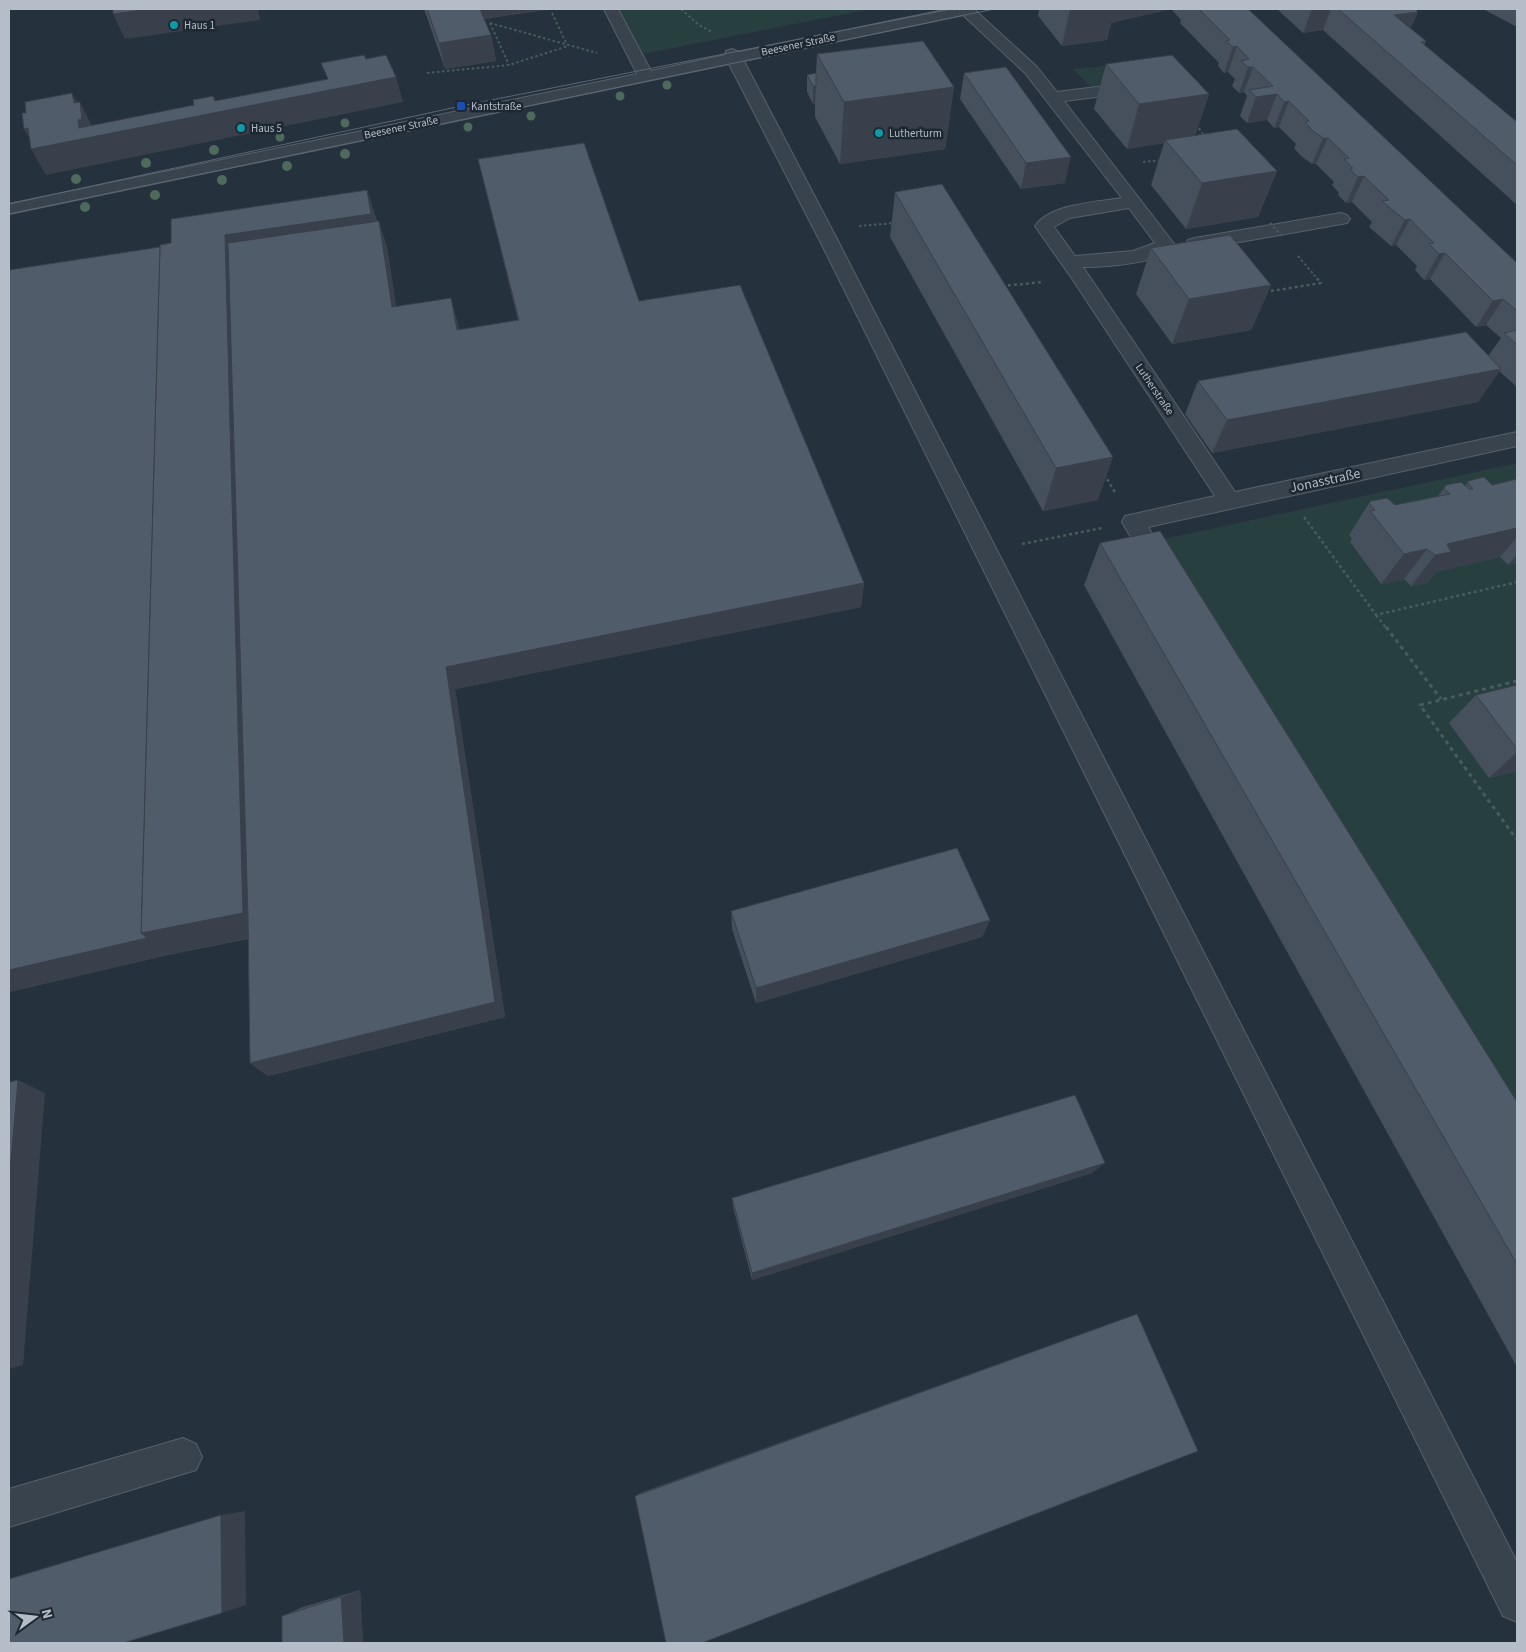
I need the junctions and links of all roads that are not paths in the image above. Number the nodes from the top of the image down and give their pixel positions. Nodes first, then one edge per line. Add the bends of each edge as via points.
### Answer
1 (611, 9) edge
2 (968, 9) edge
3 (734, 56) junction
4 (646, 76) junction
5 (1144, 85) edge
6 (1053, 98) junction
7 (1134, 202) junction
8 (9, 209) edge
9 (1341, 219) dead end
10 (1166, 245) junction
11 (1075, 270) junction
12 (1517, 439) edge
13 (1229, 500) junction
14 (1174, 589) edge
15 (183, 1458) dead end
16 (9, 1508) edge
17 (1517, 1602) edge

1 - 4 street
2 - 3 street, Beesener Straße
2 - 6 street via 1031,70
3 - 4 street, Beesener Straße
3 - 17 street
4 - 8 street, Beesener Straße
5 - 6 street
6 - 7 street
7 - 10 street
7 - 11 street, Lutherstraße via 1065,213 1044,226
9 - 10 street via 1188,245
10 - 11 street via 1156,252 1096,262
11 - 13 street, Lutherstraße
12 - 13 street, Jonasstraße
13 - 14 street, Jonasstraße via 1133,522
15 - 16 street

